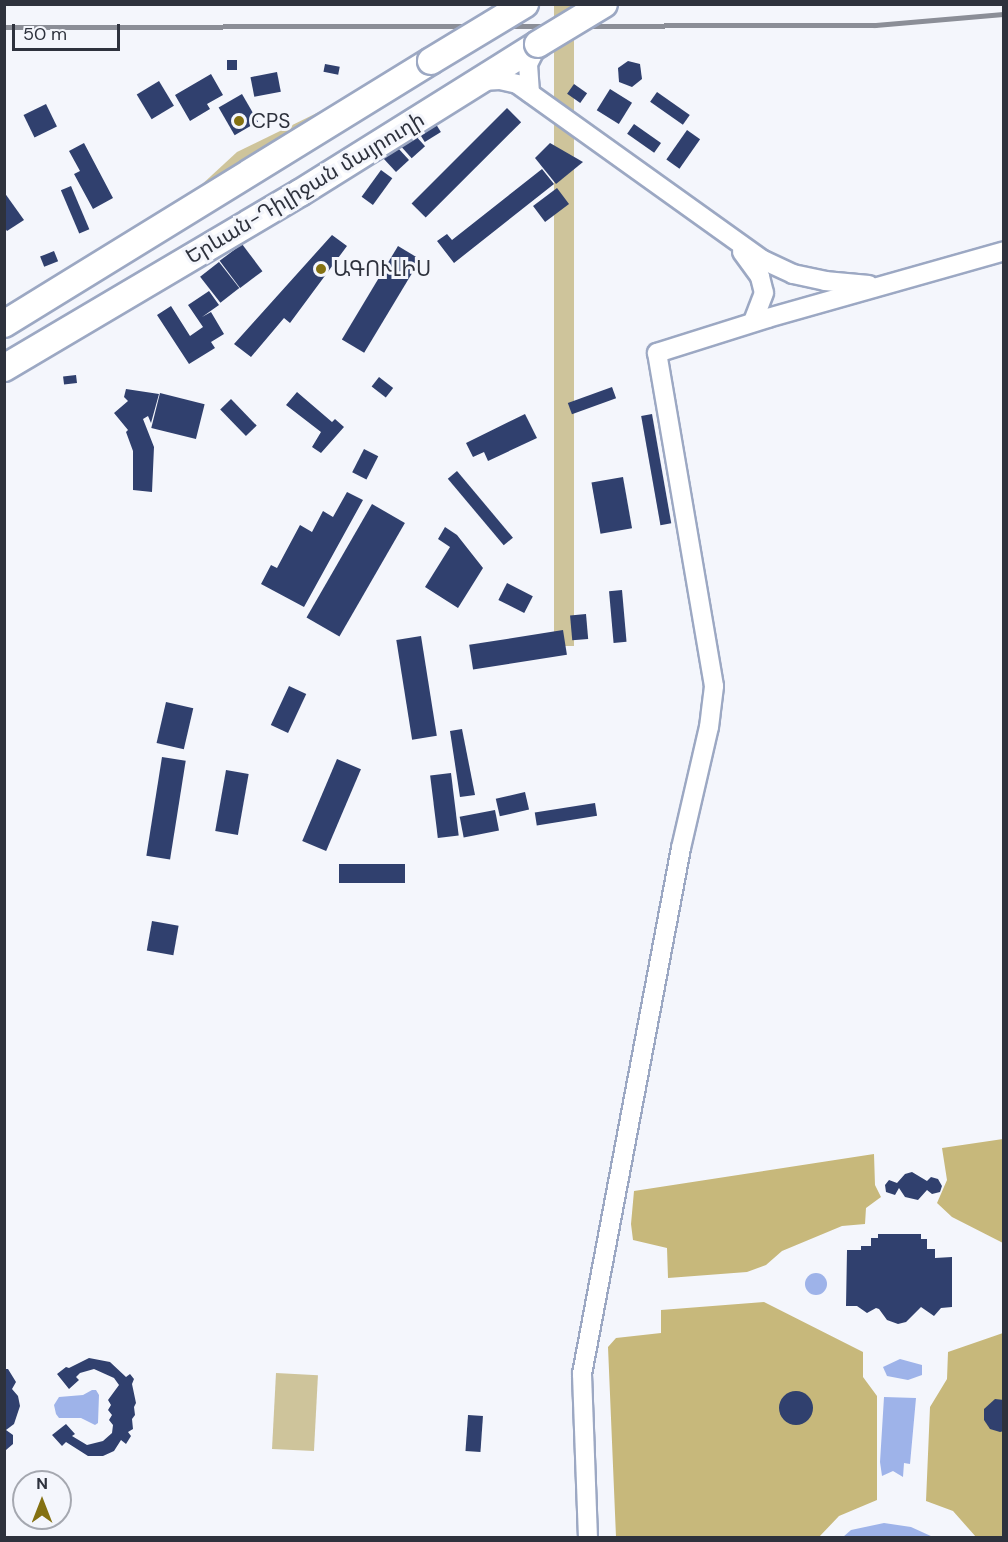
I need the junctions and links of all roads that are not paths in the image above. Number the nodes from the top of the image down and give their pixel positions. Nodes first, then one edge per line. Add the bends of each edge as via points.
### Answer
1 (525, 4) edge
2 (604, 4) edge
3 (538, 44) junction
4 (479, 81) junction
5 (530, 93) junction
6 (734, 241) junction
7 (1004, 251) edge
8 (880, 286) junction
9 (753, 322) junction
10 (4, 324) edge
11 (4, 368) edge
12 (588, 1538) edge

1 - 10 highway, Երևան-Դիլիջան մայրուղի, bridge
2 - 3 highway, Երևան-Դիլիջան մայրուղի, bridge
3 - 4 highway, Երևան-Դիլիջան մայրուղի
3 - 5 street via 528,64
4 - 5 street via 509,81
4 - 11 highway, Երևան-Դիլիջան մայրուղի via 300,193
5 - 6 street
6 - 8 street via 793,274
6 - 9 street via 760,277 764,293
7 - 8 street
8 - 9 street
9 - 12 street via 657,353 714,686 710,727 681,848 582,1374

